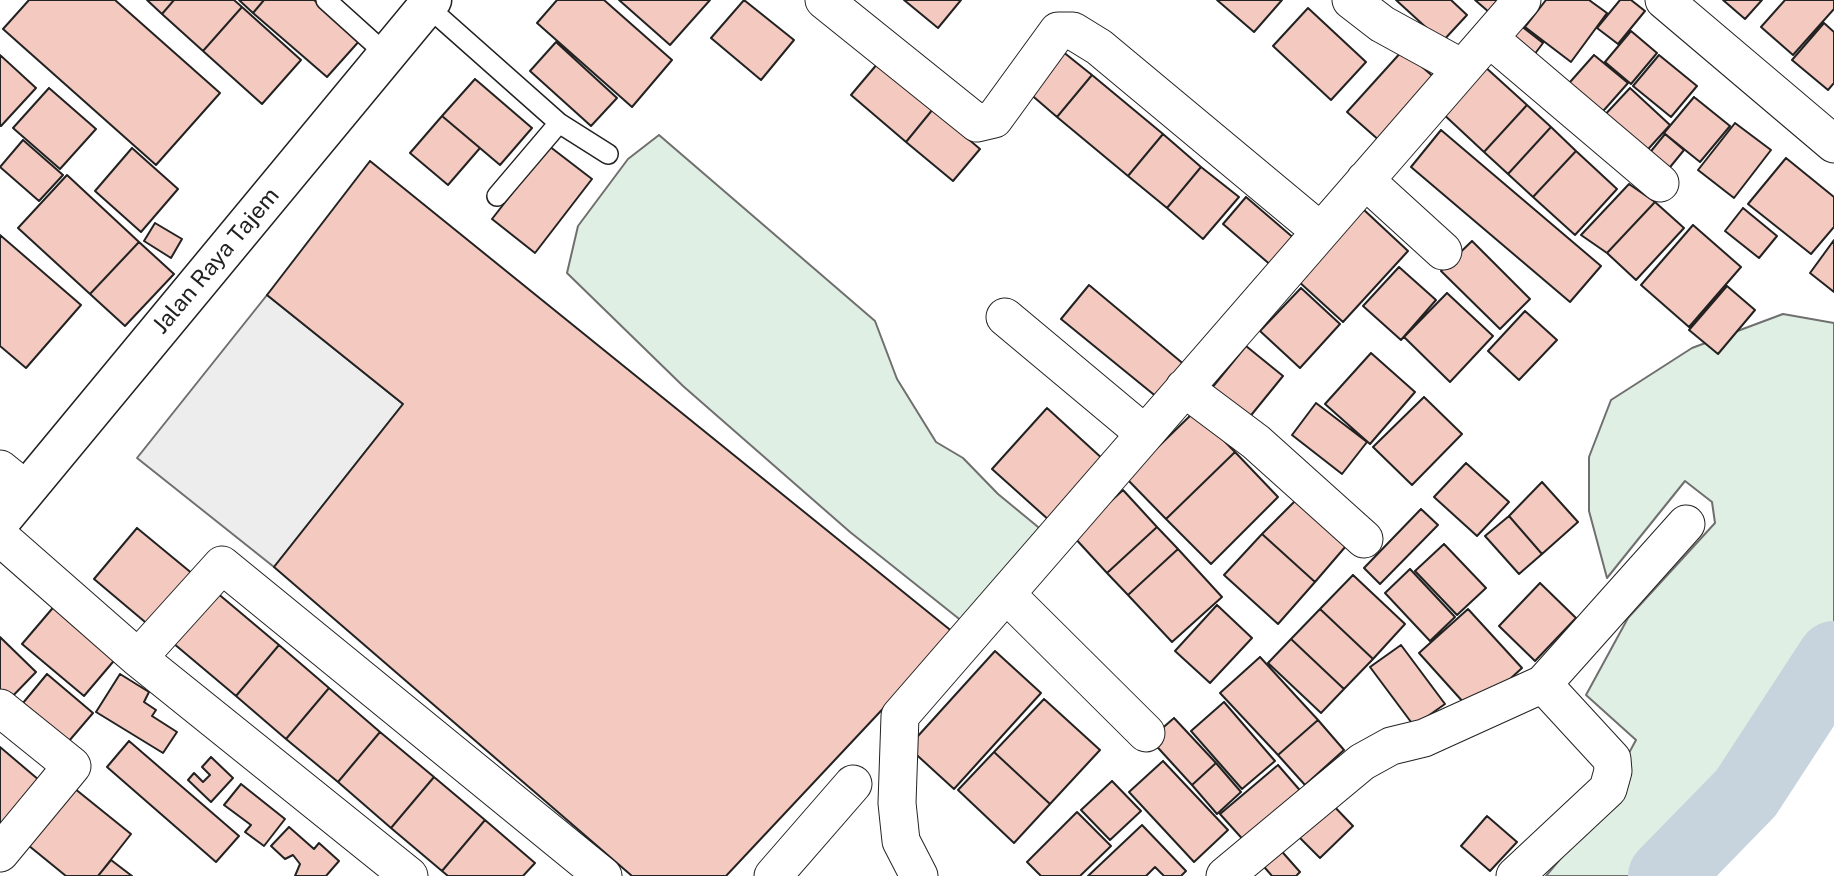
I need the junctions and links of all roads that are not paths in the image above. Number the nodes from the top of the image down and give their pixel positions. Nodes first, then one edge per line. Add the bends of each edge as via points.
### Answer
1 (326, 0) edge
2 (824, 0) edge
3 (1351, 0) edge
4 (1522, 0) edge
5 (1664, 0) edge
6 (430, 3) edge
7 (1489, 38) junction
8 (387, 55) junction
9 (1462, 68) junction
10 (559, 123) junction
11 (1834, 144) edge
12 (608, 154) dead end
13 (1364, 180) junction
14 (1661, 183) dead end
15 (497, 196) dead end
16 (1320, 231) junction
17 (1443, 251) dead end
18 (1005, 317) dead end
19 (1184, 388) junction
20 (1145, 434) junction
21 (13, 479) edge
22 (0, 522) edge
23 (1686, 524) dead end
24 (0, 537) edge
25 (1364, 539) dead end
26 (1006, 594) junction
27 (138, 657) junction
28 (1544, 684) junction
29 (0, 708) edge
30 (1146, 733) dead end
31 (853, 784) dead end
32 (0, 853) edge
33 (0, 872) edge
34 (5, 876) edge
35 (409, 876) edge
36 (603, 876) edge
37 (773, 876) edge
38 (919, 876) edge
39 (1225, 876) edge
40 (1515, 876) edge

1 - 8 lane
2 - 16 street via 977,122 994,119 1058,32 1073,32 1099,47
3 - 9 street via 1382,24
4 - 7 street
5 - 11 street
6 - 8 main road, Jalan Raya Tajem
6 - 10 lane
7 - 9 street
7 - 14 street
8 - 21 main road, Jalan Raya Tajem
9 - 13 street
10 - 12 lane
10 - 15 lane
13 - 16 street
13 - 17 street
16 - 19 street
18 - 20 street
19 - 20 street
19 - 25 street via 1256,442
20 - 26 street
21 - 22 main road, Jalan Raya Tajem
23 - 28 street
24 - 27 street
26 - 30 street
26 - 38 street via 900,716 897,803 901,842
27 - 35 street
27 - 36 street via 222,565
28 - 39 street via 1362,762
28 - 40 street via 1612,759 1613,771 1608,789
29 - 32 street via 72,766
31 - 37 street
33 - 34 street

